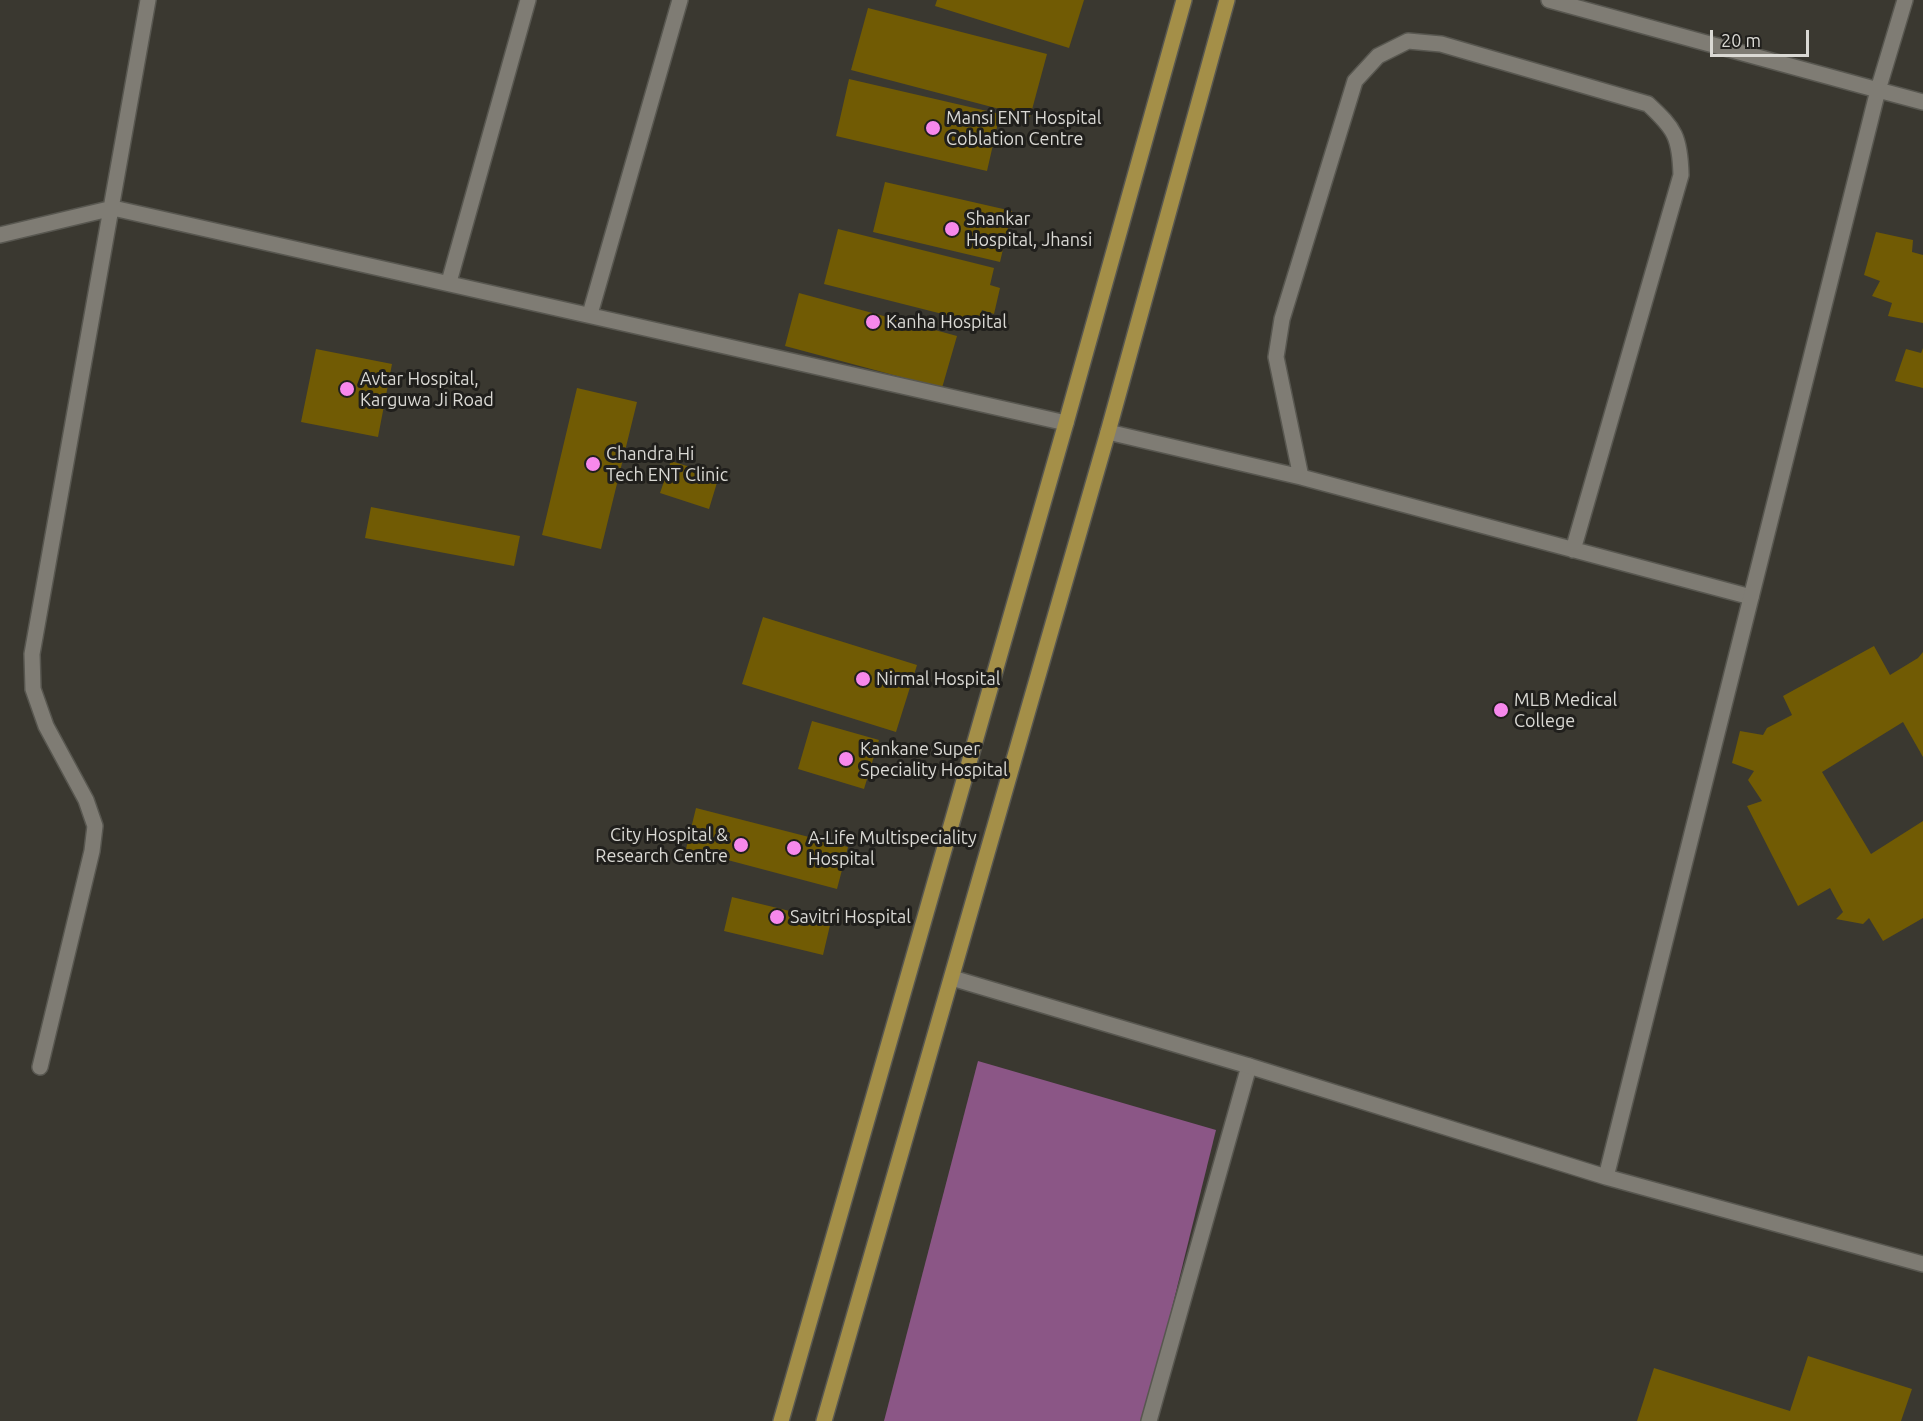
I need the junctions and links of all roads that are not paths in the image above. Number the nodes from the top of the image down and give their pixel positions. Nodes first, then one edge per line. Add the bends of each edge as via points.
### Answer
1 (148, 0) edge
2 (528, 0) edge
3 (680, 0) edge
4 (1184, 0) edge
5 (1227, 0) edge
6 (1549, 0) edge
7 (1905, 0) edge
8 (1878, 90) junction
9 (1923, 102) edge
10 (113, 208) junction
11 (0, 235) edge
12 (449, 282) junction
13 (590, 314) junction
14 (1066, 423) junction
15 (1108, 432) junction
16 (1301, 477) junction
17 (1573, 550) junction
18 (1751, 597) junction
19 (952, 978) junction
20 (1249, 1066) junction
21 (40, 1067) dead end
22 (1606, 1177) junction
23 (1923, 1264) edge
24 (781, 1421) edge
25 (824, 1421) edge
26 (1149, 1421) edge

1 - 10 street
2 - 12 street
3 - 13 street
4 - 14 main road
5 - 15 main road
6 - 8 street
7 - 8 street
8 - 9 street
8 - 18 street
10 - 11 street
10 - 12 street
10 - 21 street via 32,654 33,689 46,726 86,800 95,826
12 - 13 street
13 - 14 street
14 - 24 main road
15 - 16 street
15 - 19 main road
16 - 17 street
16 - 17 street via 1276,357 1282,319 1355,81 1378,57 1408,41 1441,44 1648,104 1670,124 1680,147 1681,175
17 - 18 street
18 - 22 street
19 - 20 street
19 - 25 main road
20 - 22 street
20 - 26 street
22 - 23 street

